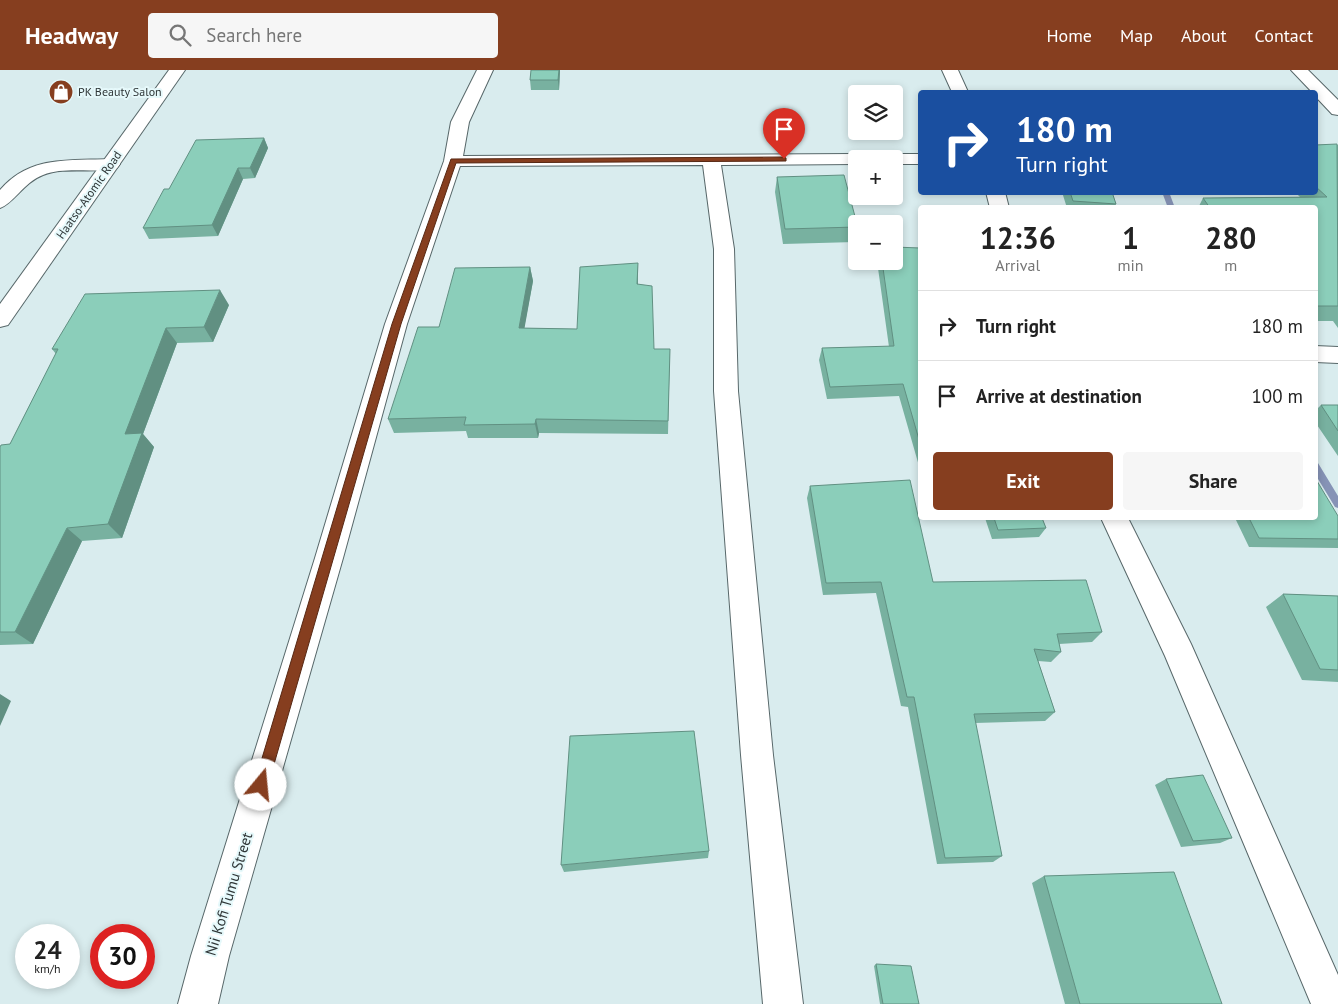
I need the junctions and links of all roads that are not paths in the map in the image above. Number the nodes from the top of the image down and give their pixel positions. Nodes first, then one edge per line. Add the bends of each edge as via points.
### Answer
1 (177, 70) edge
2 (485, 70) edge
3 (950, 70) edge
4 (1299, 70) edge
5 (959, 90) edge
6 (1338, 110) edge
7 (848, 159) edge
8 (903, 159) edge
9 (918, 159) edge
10 (711, 160) junction
11 (453, 161) junction
12 (111, 164) junction
13 (0, 202) edge
14 (4, 308) edge
15 (1318, 354) edge
16 (1338, 355) edge
17 (1116, 520) edge
18 (198, 1004) edge
19 (783, 1004) edge
20 (1331, 1004) edge

1 - 12 street, Haatso-Atomic Road
2 - 11 street, Nii Kofi Tumu Street via 460,122
3 - 5 street
4 - 6 street
7 - 10 street
8 - 9 street
10 - 11 street
10 - 19 street via 724,249 727,401
11 - 18 street, Nii Kofi Tumu Street via 396,324
12 - 13 street via 33,172
12 - 14 street, Haatso-Atomic Road
15 - 16 street
17 - 20 street via 1180,654

